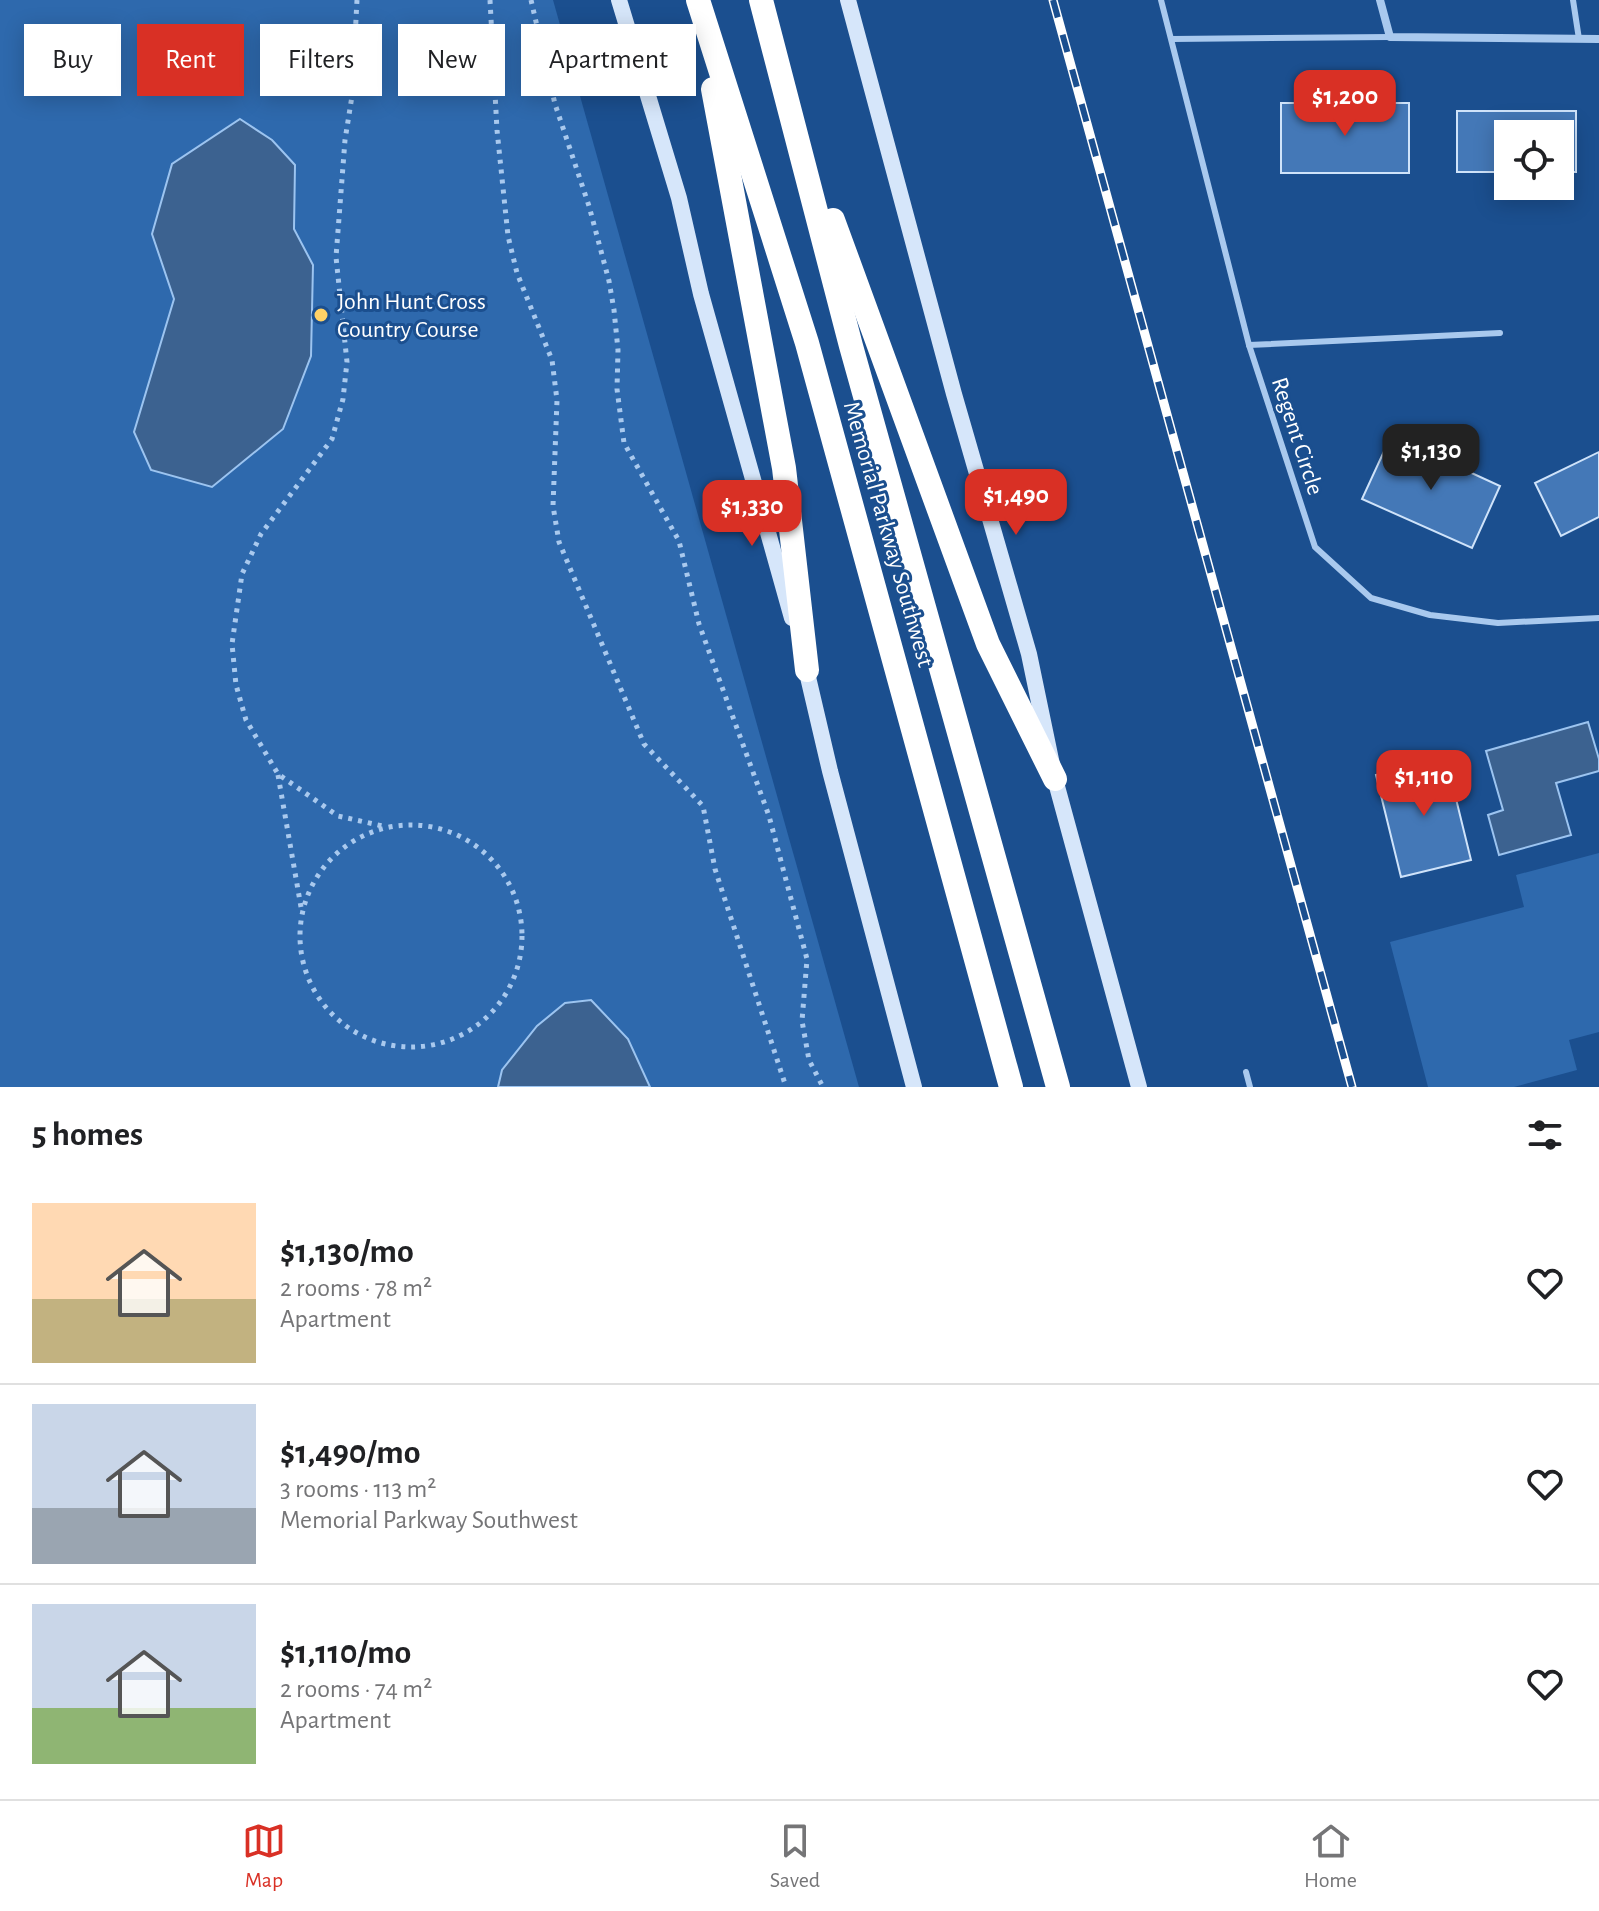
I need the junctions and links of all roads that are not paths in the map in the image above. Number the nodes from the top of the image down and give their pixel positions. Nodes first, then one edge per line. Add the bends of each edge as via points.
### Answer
1 (619, 0) edge
2 (697, 0) edge
3 (761, 0) edge
4 (848, 0) edge
5 (1161, 0) edge
6 (1380, 0) edge
7 (1573, 0) edge
8 (1390, 37) junction
9 (1172, 39) junction
10 (1579, 39) junction
11 (1599, 39) edge
12 (783, 83) junction
13 (1500, 333) dead end
14 (1249, 345) junction
15 (1599, 618) edge
16 (807, 670) junction
17 (1055, 779) junction
18 (1246, 1072) dead end
19 (914, 1087) edge
20 (1011, 1087) edge
21 (1058, 1087) edge
22 (1139, 1087) edge
23 (1250, 1087) edge

1 - 16 main road via 679,198
2 - 16 highway via 784,468
2 - 20 highway, Memorial Parkway Southwest via 807,343
3 - 12 highway, Memorial Parkway Southwest
4 - 17 main road via 1029,654
5 - 9 lane, Regent Circle
6 - 8 street
7 - 10 lane
8 - 9 lane
8 - 10 street
9 - 14 lane, Regent Circle
10 - 11 street
12 - 17 highway via 988,644
12 - 21 highway, Memorial Parkway Southwest
13 - 14 lane
14 - 15 lane, Regent Circle via 1315,547 1371,598 1430,615 1498,623
16 - 19 main road
17 - 22 main road
18 - 23 lane

